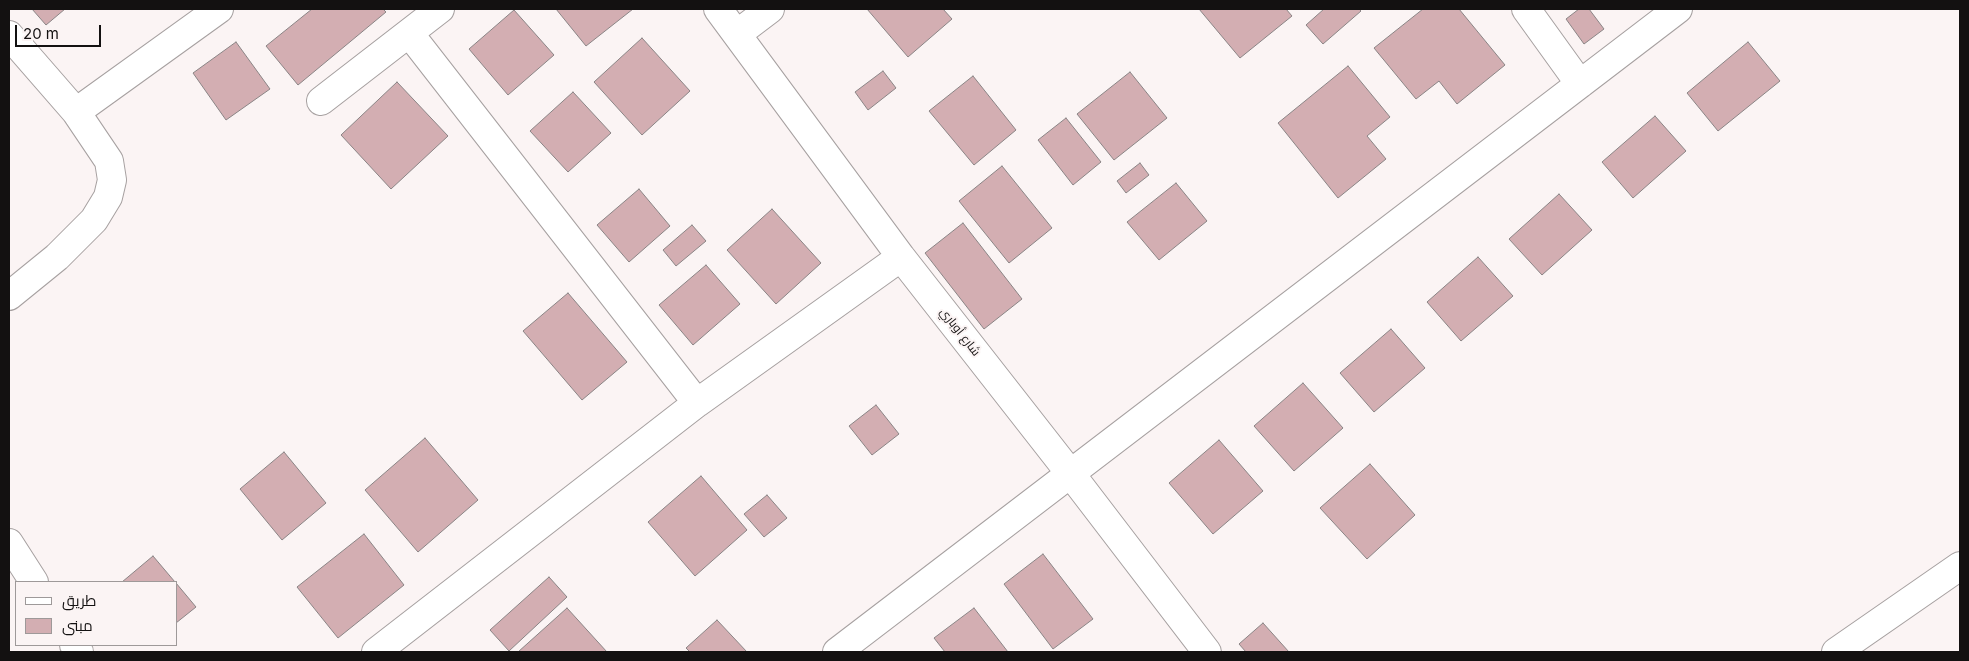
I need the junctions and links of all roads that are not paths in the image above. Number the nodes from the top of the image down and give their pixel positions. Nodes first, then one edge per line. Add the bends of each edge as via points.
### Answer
1 (219, 9) edge
2 (440, 9) edge
3 (718, 9) edge
4 (770, 9) edge
5 (1526, 9) edge
6 (1678, 9) edge
7 (409, 33) junction
8 (737, 34) junction
9 (9, 35) edge
10 (1580, 84) junction
11 (321, 102) dead end
12 (76, 112) junction
13 (901, 257) junction
14 (9, 296) edge
15 (697, 403) junction
16 (1070, 473) junction
17 (9, 543) edge
18 (1960, 566) edge
19 (33, 581) edge
20 (376, 652) edge
21 (837, 652) edge
22 (1207, 652) edge
23 (1836, 652) edge

1 - 12 street
2 - 7 street
3 - 8 street, شارع أوباري
4 - 8 street
5 - 10 street
6 - 10 street
7 - 11 street
7 - 15 street
8 - 13 street, شارع أوباري
9 - 12 street
10 - 16 street
12 - 14 street via 109,161 112,180 108,197 94,220 57,257
13 - 15 street
13 - 16 street, شارع أوباري
15 - 20 street
16 - 21 street
16 - 22 street, شارع أوباري
17 - 19 street
18 - 23 street

